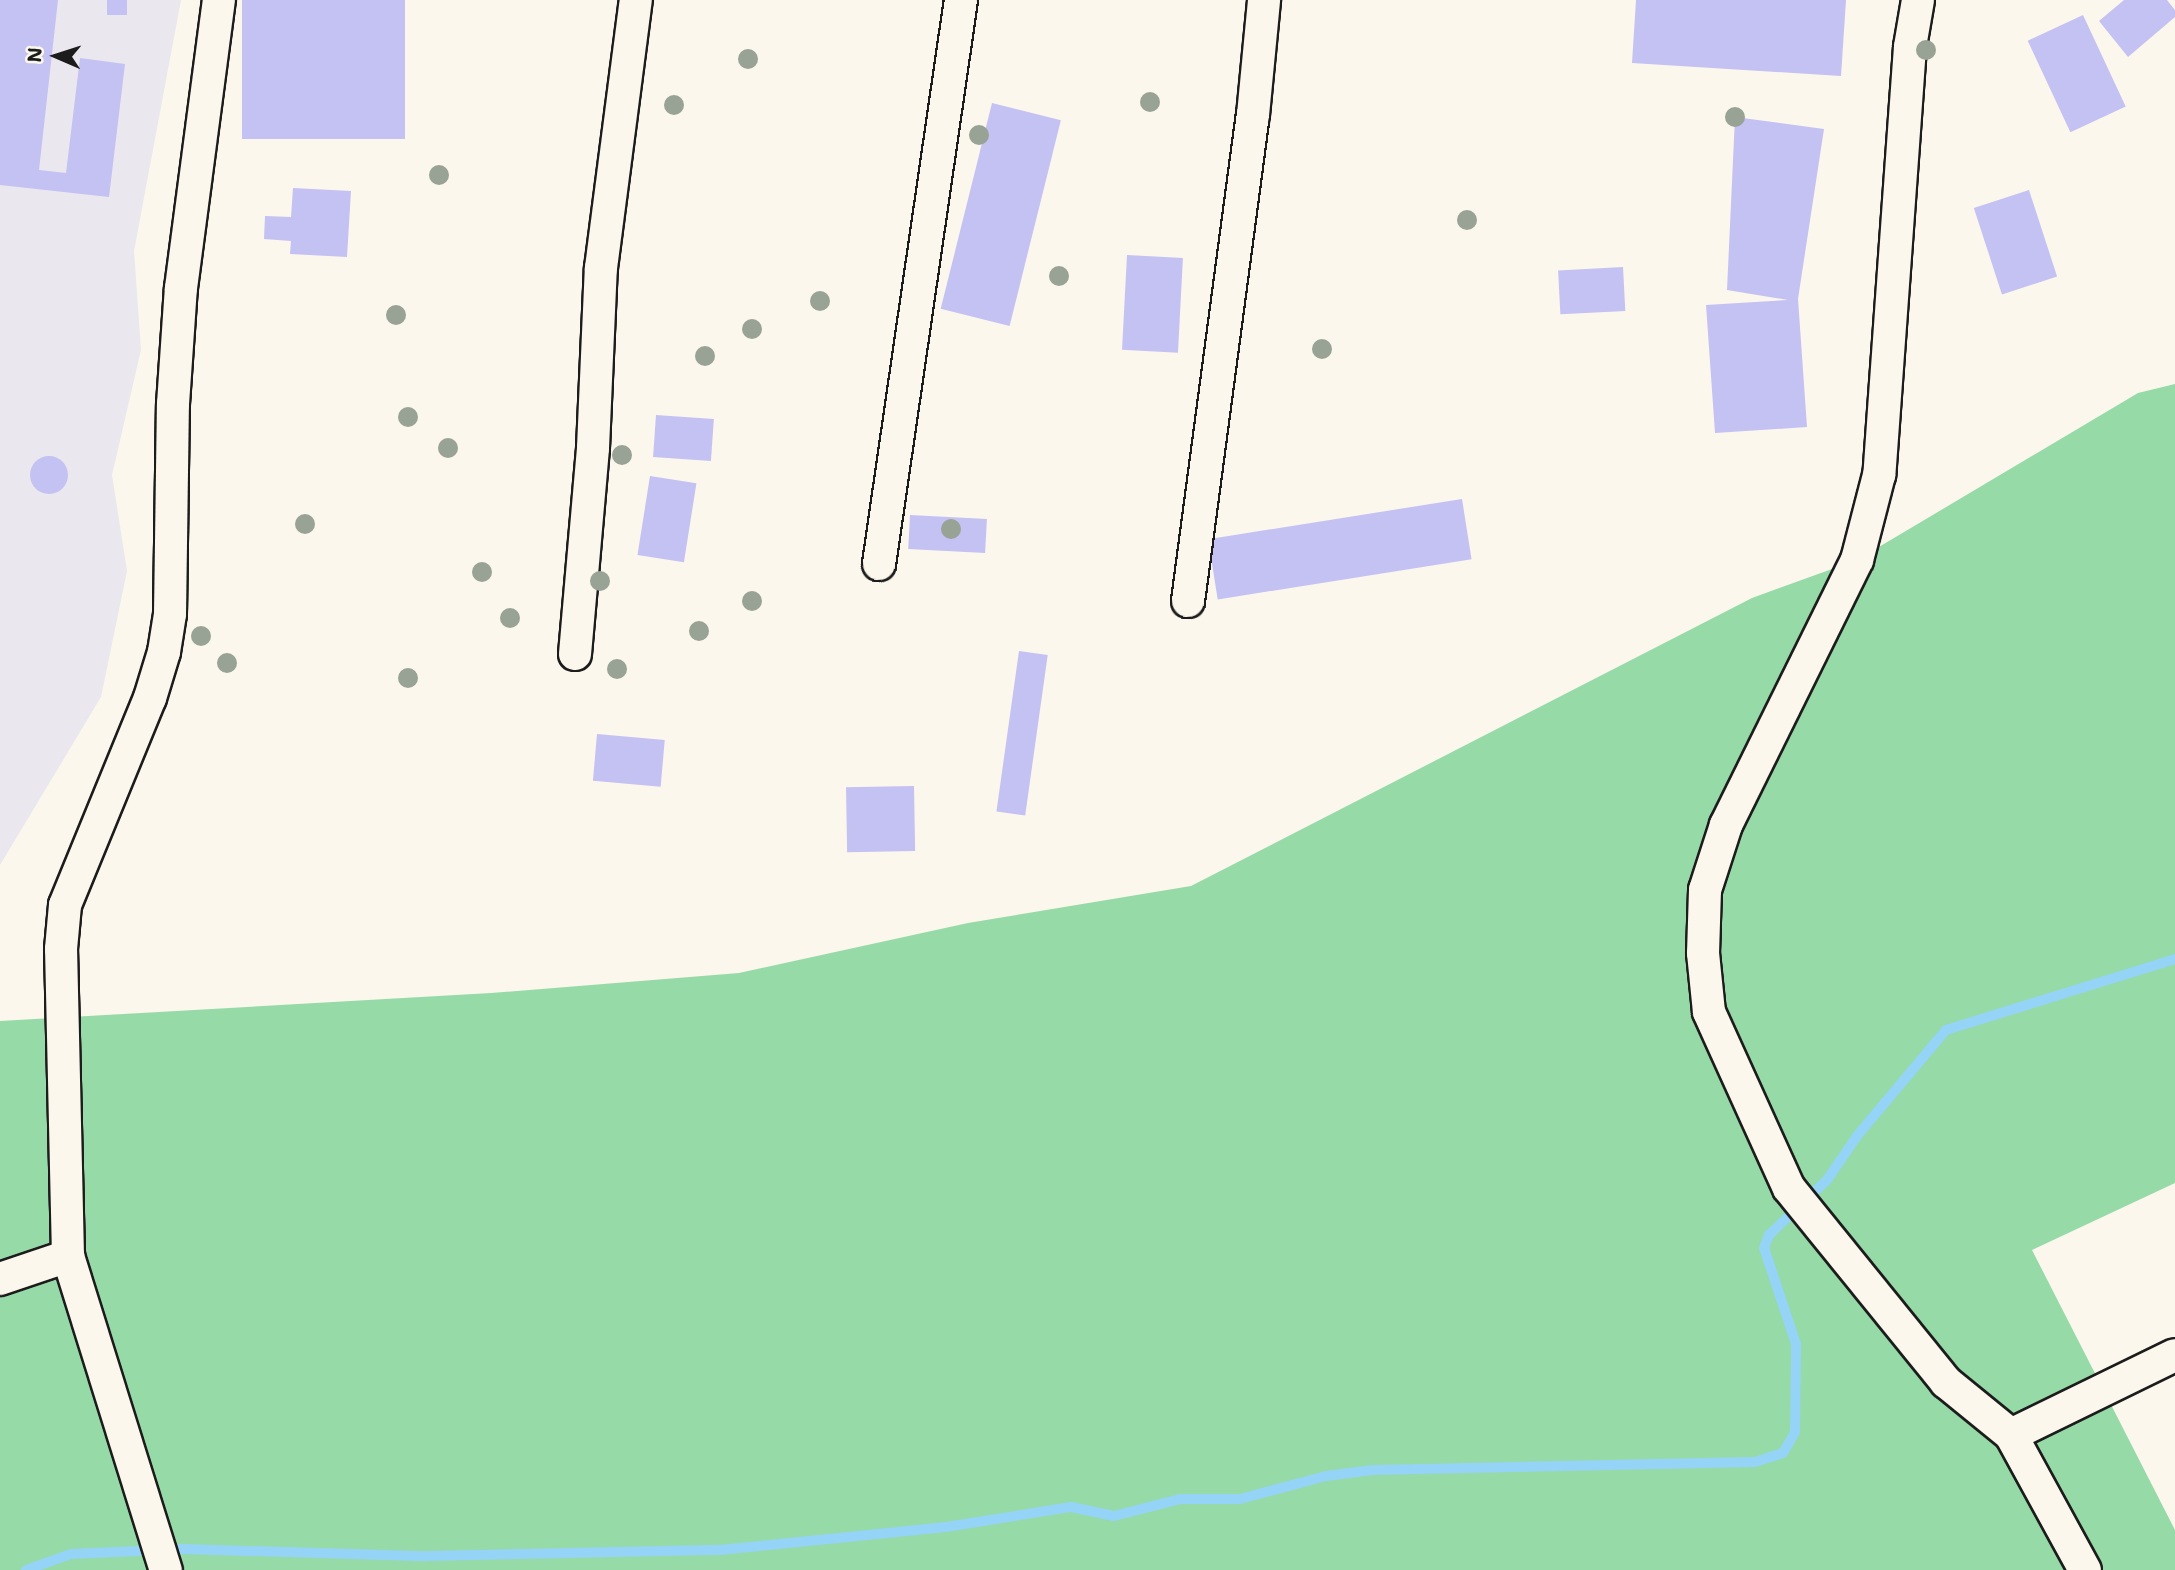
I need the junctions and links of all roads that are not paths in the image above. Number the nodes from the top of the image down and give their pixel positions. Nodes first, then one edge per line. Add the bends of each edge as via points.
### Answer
1 (219, 0) edge
2 (636, 0) edge
3 (961, 0) edge
4 (1264, 0) edge
5 (1918, 0) edge
6 (879, 564) dead end
7 (1188, 601) dead end
8 (575, 654) dead end
9 (68, 1256) junction
10 (0, 1279) edge
11 (2175, 1354) edge
12 (2011, 1435) junction
13 (166, 1570) edge
14 (2085, 1570) edge

1 - 9 street via 181,288 173,404 170,614 164,652 150,698 65,905 61,949
2 - 8 street via 608,194
3 - 6 street
4 - 7 street via 1253,115
5 - 12 street via 1910,47 1879,475 1857,560 1726,825 1705,890 1703,953 1709,1012 1789,1188 1946,1382
9 - 10 street
9 - 13 street
11 - 12 street
12 - 14 street

